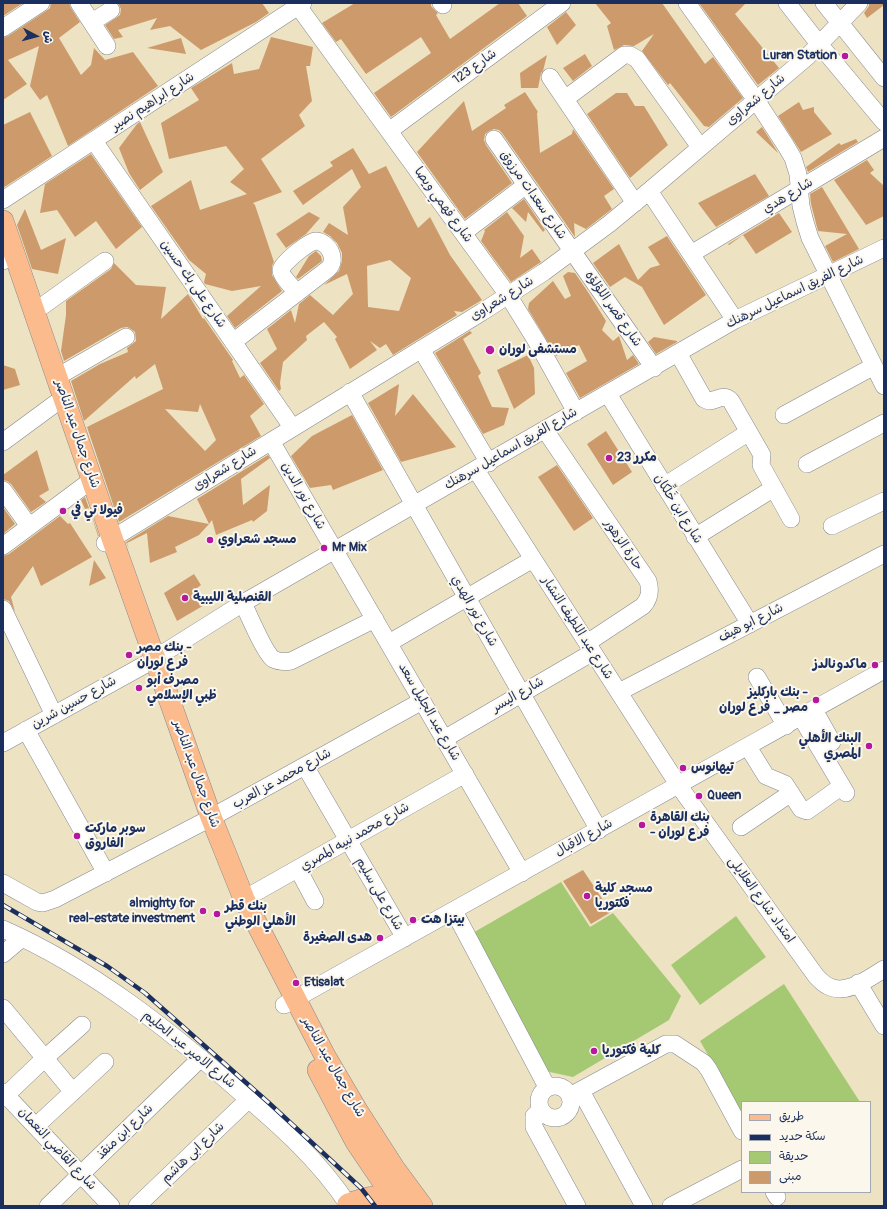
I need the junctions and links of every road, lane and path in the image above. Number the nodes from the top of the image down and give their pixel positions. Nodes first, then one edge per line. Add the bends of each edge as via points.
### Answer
1 (41, 3) edge
2 (79, 3) edge
3 (562, 3) edge
4 (687, 3) edge
5 (787, 3) edge
6 (824, 3) edge
7 (859, 3) edge
8 (296, 5) edge
9 (111, 10) dead end
10 (92, 22) junction
11 (840, 23) junction
12 (3, 28) edge
13 (819, 44) junction
14 (107, 46) dead end
15 (550, 77) dead end
16 (884, 78) edge
17 (565, 99) junction
18 (756, 100) junction
19 (884, 122) edge
20 (389, 131) junction
21 (884, 138) edge
22 (494, 139) dead end
23 (94, 141) junction
24 (700, 147) junction
25 (526, 185) junction
26 (800, 189) junction
27 (649, 192) junction
28 (3, 200) edge
29 (635, 203) junction
30 (3, 222) edge
31 (463, 233) junction
32 (884, 248) edge
33 (572, 251) junction
34 (691, 254) junction
35 (7, 256) edge
36 (105, 261) dead end
37 (828, 275) junction
38 (297, 293) dead end
39 (508, 295) junction
40 (34, 312) junction
41 (735, 320) junction
42 (126, 337) dead end
43 (233, 342) junction
44 (421, 349) junction
45 (678, 353) junction
46 (874, 366) junction
47 (654, 368) junction
48 (57, 377) junction
49 (883, 383) edge
50 (350, 392) junction
51 (608, 394) junction
52 (56, 403) junction
53 (576, 412) junction
54 (784, 415) dead end
55 (884, 423) edge
56 (292, 428) junction
57 (545, 430) junction
58 (749, 432) junction
59 (271, 441) junction
60 (3, 442) edge
61 (807, 464) dead end
62 (482, 466) junction
63 (85, 484) junction
64 (664, 486) junction
65 (774, 488) junction
66 (3, 490) edge
67 (884, 501) edge
68 (414, 505) junction
69 (791, 519) dead end
70 (29, 526) junction
71 (832, 526) dead end
72 (696, 537) junction
73 (109, 540) junction
74 (3, 546) edge
75 (335, 550) junction
76 (884, 554) edge
77 (533, 559) junction
78 (466, 598) junction
79 (243, 603) junction
80 (3, 609) edge
81 (375, 619) junction
82 (750, 624) junction
83 (389, 643) junction
84 (590, 647) junction
85 (150, 661) junction
86 (882, 675) edge
87 (756, 677) dead end
88 (619, 692) junction
89 (521, 694) junction
90 (422, 701) junction
91 (54, 714) junction
92 (807, 714) junction
93 (786, 726) junction
94 (26, 730) junction
95 (444, 738) junction
96 (3, 742) edge
97 (832, 742) dead end
98 (748, 747) junction
99 (305, 766) junction
100 (465, 774) junction
101 (679, 786) junction
102 (791, 793) junction
103 (208, 819) junction
104 (741, 827) dead end
105 (599, 830) junction
106 (348, 840) junction
107 (298, 869) junction
108 (106, 873) junction
109 (522, 873) junction
110 (3, 883) edge
111 (244, 899) junction
112 (315, 901) dead end
113 (454, 911) junction
114 (3, 929) edge
115 (22, 938) junction
116 (405, 938) junction
117 (3, 954) edge
118 (884, 970) edge
119 (858, 983) junction
120 (289, 1002) junction
121 (3, 1008) edge
122 (82, 1025) dead end
123 (884, 1026) edge
124 (45, 1058) junction
125 (201, 1058) junction
126 (105, 1062) dead end
127 (547, 1087) junction
128 (73, 1092) junction
129 (576, 1094) junction
130 (4, 1095) edge
131 (249, 1099) junction
132 (540, 1110) junction
133 (36, 1126) junction
134 (741, 1129) edge
135 (379, 1160) junction
136 (741, 1170) edge
137 (81, 1174) junction
138 (409, 1203) edge
139 (348, 1205) edge
140 (48, 1206) edge
141 (111, 1206) edge
142 (137, 1206) edge
143 (577, 1206) edge
144 (644, 1206) edge
145 (671, 1206) edge

1 - 12 street
2 - 10 street
3 - 20 street, شارع 123
4 - 18 street
5 - 13 street
6 - 11 street
7 - 11 street, شارع شعراوى
8 - 20 street, شارع فهمي ويصا
8 - 23 street, شارع ابراهيم نصير
9 - 10 street
10 - 14 street
11 - 13 street, شارع شعراوى
11 - 16 street
13 - 18 street, شارع شعراوى
13 - 19 street
15 - 17 street
17 - 24 street via 624,55 633,55
17 - 29 street
18 - 24 street, شارع شعراوى
18 - 26 street via 793,158
20 - 31 street, شارع فهمي ويصا
21 - 26 street, شارع هدي
22 - 25 street, شارع سعدات مرزوق
23 - 28 street, شارع ابراهيم نصير
23 - 43 street, شارع على بك حسين
24 - 27 street, شارع شعراوى
25 - 31 street
25 - 33 street, شارع سعدات مرزوق
26 - 34 street, شارع هدي
26 - 37 street via 801,206 810,238
27 - 29 street, شارع شعراوى
27 - 34 street
29 - 33 street, شارع شعراوى
30 - 35 main road, شارع جمال عبد الناصر
31 - 39 street, شارع فهمي ويصا
32 - 37 street, شارع الفريق اسماعيل سرهنك
33 - 39 street, شارع شعراوى
33 - 47 street, شارع قصر اللؤلؤه
34 - 41 street
35 - 40 main road, شارع جمال عبد الناصر
35 - 52 main road, شارع جمال عبد الناصر
36 - 40 street
37 - 41 street, شارع الفريق اسماعيل سرهنك
37 - 46 street
38 - 43 street
39 - 44 street, شارع شعراوى
39 - 53 street, شارع فهمي ويصا
40 - 48 main road, شارع جمال عبد الناصر
41 - 45 street, شارع الفريق اسماعيل سرهنك
42 - 48 street
43 - 56 street, شارع على بك حسين
44 - 50 street, شارع شعراوى
44 - 62 street, شارع عبد اللطيف النشار
45 - 47 street, شارع الفريق اسماعيل سرهنك
45 - 58 street via 704,399 709,401 723,396 729,398
46 - 49 street
46 - 54 street
47 - 51 street, شارع الفريق اسماعيل سرهنك
48 - 73 main road, شارع جمال عبد الناصر
50 - 56 street, شارع شعراوى
50 - 68 street, شارع نور الهدي
51 - 53 street, شارع الفريق اسماعيل سرهنك
51 - 64 street, شارع ابن خَلِّكان
52 - 60 street
52 - 63 main road, شارع جمال عبد الناصر
53 - 57 street, شارع الفريق اسماعيل سرهنك
55 - 61 street
56 - 59 street, شارع شعراوى
57 - 62 street, شارع الفريق اسماعيل سرهنك
57 - 84 street, حارة الزهور via 650,586 649,597 643,606
58 - 64 street
58 - 65 street via 762,455 761,465
59 - 73 street, شارع شعراوى
59 - 75 street, شارع نور الدين
62 - 68 street, شارع الفريق اسماعيل سرهنك
62 - 77 street, شارع عبد اللطيف النشار
63 - 70 street
63 - 73 main road, شارع جمال عبد الناصر
64 - 72 street, شارع ابن خَلِّكان
65 - 69 street
65 - 72 street
66 - 70 street
67 - 71 street
68 - 75 street, شارع الفريق اسماعيل سرهنك
68 - 78 street, شارع نور الهدي
70 - 74 street
72 - 82 street, شارع ابن خَلِّكان
73 - 85 main road, شارع جمال عبد الناصر
75 - 79 street, شارع الفريق اسماعيل سرهنك
75 - 81 street, شارع عبد الجليل سعد
76 - 82 street, شارع ابو هيف
77 - 78 street
77 - 84 street, شارع عبد اللطيف النشار
78 - 83 street
78 - 89 street, شارع نور الهدي
79 - 81 street via 268,654 278,661 291,661
79 - 85 street, شارع الفريق اسماعيل سرهنك
80 - 91 street
81 - 83 street, شارع عبد الجليل سعد
82 - 88 street, شارع ابو هيف
83 - 90 street, شارع عبد الجليل سعد
84 - 88 street, شارع عبد اللطيف النشار
84 - 89 street, شارع اليسر
85 - 91 street, شارع حسين شرين
85 - 103 main road, شارع جمال عبد الناصر
86 - 92 street, شارع الاقبال
87 - 93 street
88 - 101 street, شارع عبد اللطيف النشار
89 - 95 street, شارع اليسر
89 - 105 street, شارع نور الهدي
90 - 95 street, شارع عبد الجليل سعد
90 - 99 street, شارع محمد عز العرب
91 - 94 street, شارع حسين شرين
92 - 93 street, شارع الاقبال
92 - 97 street
92 - 102 street via 844,790 807,811 801,809
93 - 98 street, شارع الاقبال
94 - 96 street, شارع حسين شرين
94 - 108 street
95 - 100 street, شارع عبد الجليل سعد
98 - 101 street, شارع الاقبال
98 - 102 street via 766,776 781,781
99 - 103 street, شارع محمد عز العرب
99 - 106 street, شارع على سليم
100 - 106 street, شارع محمد نبيه المصري
100 - 109 street, شارع عبد الجليل سعد
101 - 105 street, شارع الاقبال
101 - 119 street, امتداد شارع العلايلى via 816,976 828,986 839,989
102 - 104 street
103 - 108 street, شارع محمد عز العرب
103 - 111 main road, شارع جمال عبد الناصر
103 - 120 main road, شارع جمال عبد الناصر via 236,900
105 - 109 street, شارع الاقبال
106 - 107 street, شارع محمد نبيه المصري
106 - 116 street, شارع على سليم
107 - 111 street, شارع محمد نبيه المصري
107 - 112 street
108 - 110 street, شارع محمد عز العرب via 43,903
109 - 113 street, شارع الاقبال
111 - 120 main road, شارع جمال عبد الناصر
113 - 116 street, شارع الاقبال
113 - 127 street
114 - 115 street, شارع الامير عبد الحليم
115 - 117 street
115 - 125 street, شارع الامير عبد الحليم via 114,991
116 - 120 street, شارع الاقبال
118 - 119 street, امتداد شارع العلايلى
119 - 123 street
120 - 135 main road, شارع جمال عبد الناصر via 358,1112
121 - 124 street
122 - 124 street
124 - 128 street
124 - 130 street
125 - 131 street, شارع الامير عبد الحليم
125 - 137 street, شارع ابن منقذ
126 - 128 street
127 - 129 street via 556,1085
127 - 132 street via 539,1097
128 - 133 street
129 - 132 street via 568,1112 561,1117 546,1116
129 - 134 street via 666,1044 674,1044 699,1059 709,1070
129 - 144 street
130 - 133 street, شارع القاضي النعمان
131 - 139 street, شارع الامير عبد الحليم via 325,1172
131 - 142 street, شارع ابى هاشم
132 - 143 street via 534,1116 534,1127
133 - 137 street, شارع القاضي النعمان
135 - 138 main road, شارع جمال عبد الناصر
135 - 139 main road
136 - 145 street
137 - 140 street, شارع ابن منقذ
137 - 141 street, شارع القاضي النعمان
138 - 139 main road via 376,1196

